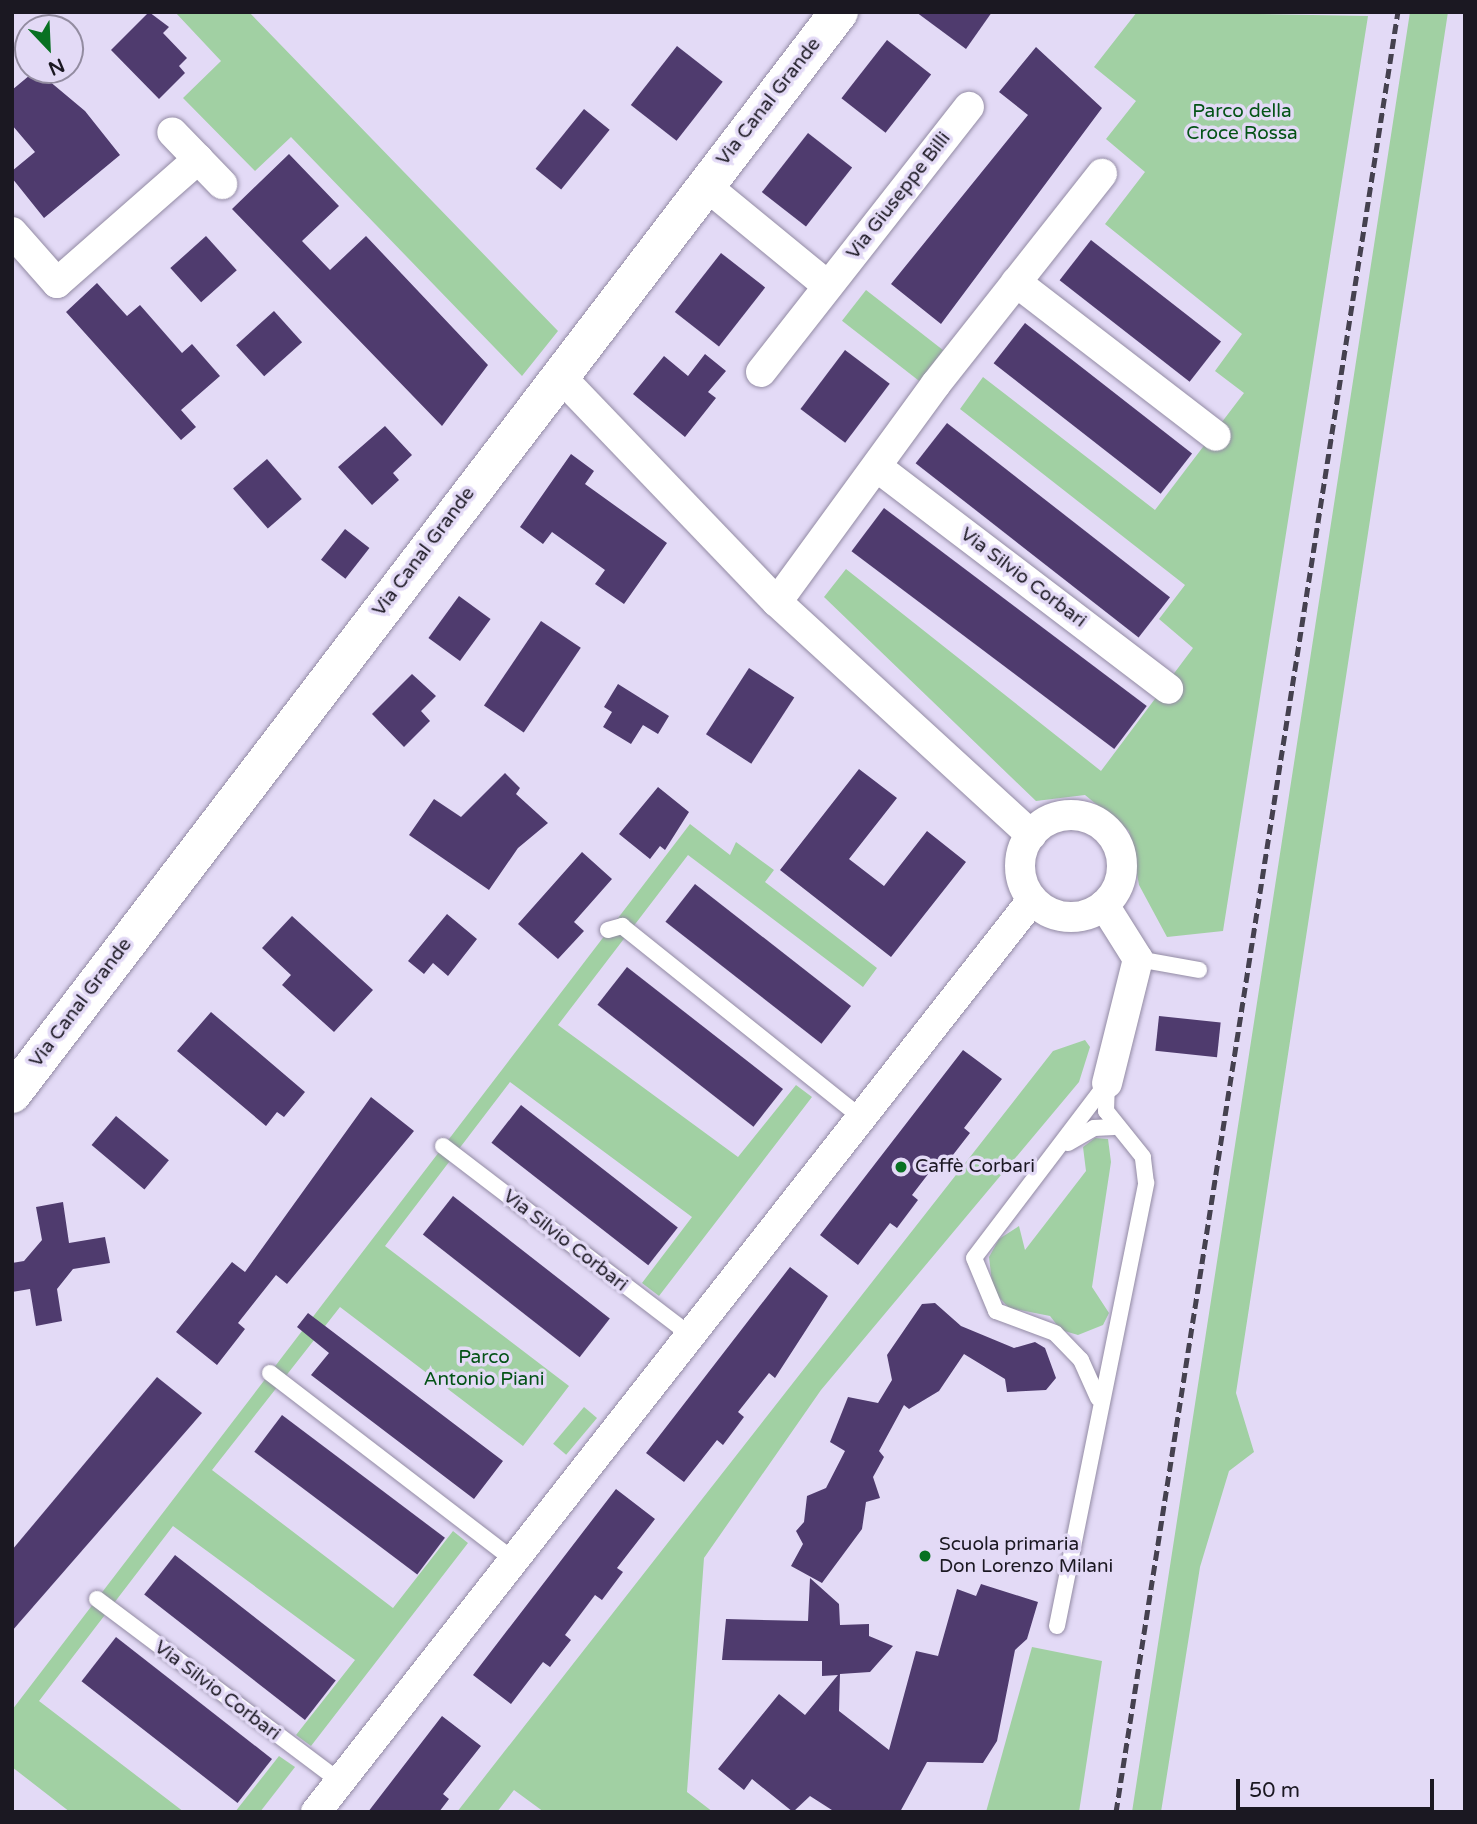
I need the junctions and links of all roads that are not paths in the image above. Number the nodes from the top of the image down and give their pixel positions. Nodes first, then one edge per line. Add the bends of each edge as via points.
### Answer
1 (839, 12) edge
2 (969, 107) dead end
3 (172, 132) dead end
4 (198, 159) junction
5 (1102, 174) dead end
6 (222, 184) dead end
7 (705, 185) junction
8 (12, 232) edge
9 (1016, 282) junction
10 (828, 286) junction
11 (761, 372) dead end
12 (559, 375) junction
13 (1216, 436) dead end
14 (877, 467) junction
15 (778, 602) junction
16 (1168, 689) dead end
17 (1031, 835) junction
18 (1032, 900) junction
19 (1104, 905) junction
20 (608, 930) dead end
21 (1138, 959) junction
22 (1199, 970) dead end
23 (1107, 1083) junction
24 (12, 1094) edge
25 (858, 1115) junction
26 (1114, 1126) junction
27 (443, 1146) dead end
28 (1062, 1147) junction
29 (688, 1333) junction
30 (270, 1373) dead end
31 (1098, 1398) junction
32 (512, 1559) junction
33 (97, 1599) dead end
34 (1057, 1626) dead end
35 (339, 1781) junction
36 (316, 1812) edge

1 - 7 main road, Via Canal Grande
2 - 10 street, Via Giuseppe Billi
3 - 4 street
4 - 6 street
4 - 8 street via 57,283
5 - 9 street
7 - 10 street
7 - 12 main road, Via Canal Grande
9 - 13 street
9 - 14 street
10 - 11 street, Via Giuseppe Billi
12 - 15 street
12 - 24 main road, Via Canal Grande
14 - 15 street
14 - 16 street, Via Silvio Corbari
15 - 17 street
17 - 18 street via 1020,861
17 - 19 street via 1070,816 1110,833 1120,878
18 - 19 street via 1075,917
18 - 25 street
19 - 21 street
20 - 25 lane via 622,926
21 - 22 lane
21 - 23 street
23 - 26 lane via 1106,1111
23 - 28 lane
25 - 29 street
26 - 28 lane via 1094,1128
26 - 31 lane via 1143,1157 1146,1182
27 - 29 lane, Via Silvio Corbari
28 - 31 lane via 974,1258 996,1311 1055,1333 1082,1360
29 - 32 street
30 - 32 lane
31 - 34 lane via 1082,1525
32 - 35 street
33 - 35 lane, Via Silvio Corbari
35 - 36 street

